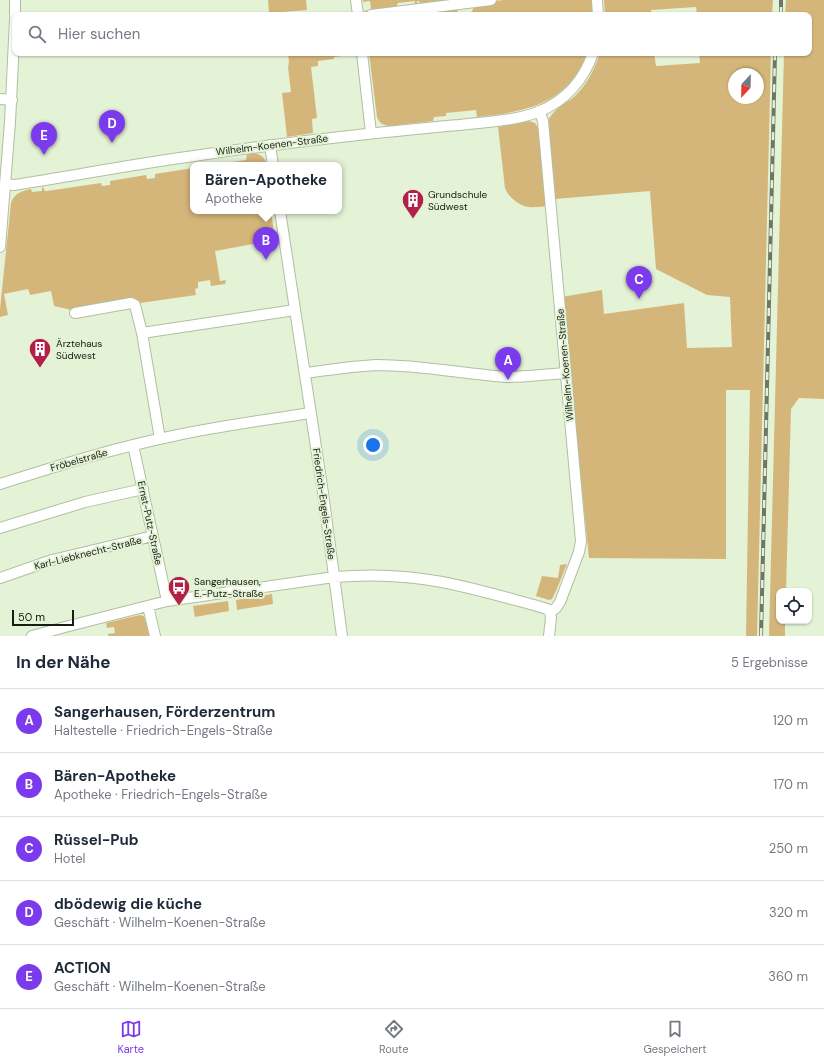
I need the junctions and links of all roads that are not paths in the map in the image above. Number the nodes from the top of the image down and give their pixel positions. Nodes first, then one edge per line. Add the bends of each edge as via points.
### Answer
1 (15, 0) edge
2 (356, 0) edge
3 (491, 0) edge
4 (597, 0) edge
5 (15, 12) edge
6 (358, 12) edge
7 (395, 12) edge
8 (598, 12) edge
9 (14, 56) edge
10 (362, 56) edge
11 (592, 56) edge
12 (0, 99) edge
13 (12, 100) junction
14 (539, 111) junction
15 (371, 133) junction
16 (270, 145) junction
17 (273, 162) edge
18 (6, 184) junction
19 (280, 214) edge
20 (0, 247) edge
21 (295, 310) junction
22 (76, 313) dead end
23 (142, 333) junction
24 (305, 373) junction
25 (566, 373) junction
26 (311, 413) junction
27 (160, 438) junction
28 (133, 445) junction
29 (0, 484) edge
30 (143, 488) junction
31 (0, 528) edge
32 (153, 536) junction
33 (334, 577) junction
34 (0, 578) edge
35 (167, 601) junction
36 (148, 606) junction
37 (550, 612) junction
38 (32, 636) edge
39 (155, 636) edge
40 (342, 636) edge
41 (549, 636) edge

1 - 5 street
2 - 6 street
3 - 7 street
4 - 8 street
9 - 13 street
10 - 15 street
11 - 14 street, Wilhelm-Koenen-Straße via 574,87 558,101
12 - 13 street
13 - 18 street
14 - 15 street, Wilhelm-Koenen-Straße via 489,122
14 - 25 street, Wilhelm-Koenen-Straße via 543,121
15 - 16 street, Wilhelm-Koenen-Straße
16 - 17 street
16 - 18 street, Wilhelm-Koenen-Straße via 14,185
18 - 20 street
19 - 21 street, Friedrich-Engels-Straße
21 - 23 street
21 - 24 street, Friedrich-Engels-Straße
22 - 23 street via 131,303 136,305
23 - 27 street
24 - 25 street via 379,365 508,376
24 - 26 street, Friedrich-Engels-Straße
25 - 37 street, Wilhelm-Koenen-Straße via 581,544 559,603
26 - 27 street, Fröbelstraße
26 - 33 street, Friedrich-Engels-Straße
27 - 28 street, Fröbelstraße
28 - 29 street, Fröbelstraße
28 - 30 street, Ernst-Putz-Straße
30 - 31 street via 85,502
30 - 32 street, Ernst-Putz-Straße
32 - 34 street, Karl-Liebknecht-Straße via 52,560
32 - 35 street, Ernst-Putz-Straße
33 - 35 street
33 - 37 street via 389,576 441,582 534,605
33 - 40 street, Friedrich-Engels-Straße
35 - 36 street
36 - 38 street
36 - 39 street
37 - 41 street

